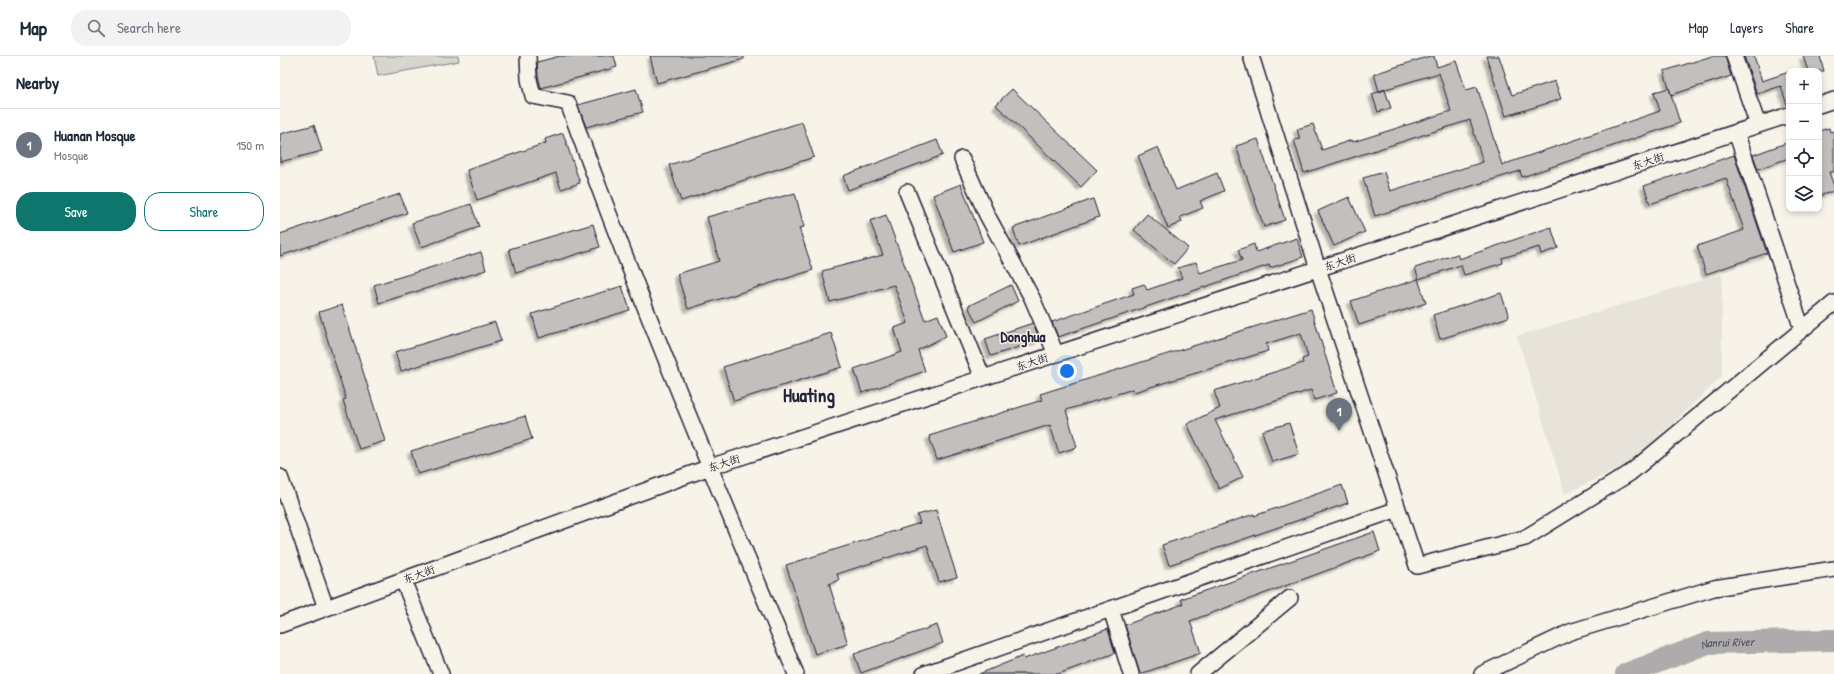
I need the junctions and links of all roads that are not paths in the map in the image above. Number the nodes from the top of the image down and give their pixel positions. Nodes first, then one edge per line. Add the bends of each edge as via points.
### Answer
1 (528, 56) edge
2 (1251, 56) edge
3 (1734, 56) edge
4 (1834, 100) edge
5 (1822, 104) edge
6 (1786, 116) edge
7 (1758, 125) junction
8 (1736, 132) junction
9 (962, 159) dead end
10 (907, 192) dead end
11 (1318, 269) junction
12 (1834, 303) edge
13 (1802, 329) junction
14 (1056, 354) junction
15 (983, 378) junction
16 (710, 468) junction
17 (280, 477) edge
18 (1398, 509) junction
19 (1834, 569) edge
20 (403, 580) junction
21 (1290, 598) dead end
22 (326, 608) junction
23 (1111, 609) junction
24 (280, 625) edge
25 (441, 674) edge
26 (796, 674) edge
27 (924, 674) edge
28 (1131, 674) edge
29 (1198, 674) edge
30 (1482, 674) edge

1 - 16 street via 533,96 568,103
2 - 11 street
3 - 7 street
4 - 5 street
6 - 7 street, 东大街
7 - 8 street, 东大街
8 - 11 street, 东大街
8 - 13 street
9 - 14 street via 1032,298
10 - 15 street
11 - 14 street, 东大街
11 - 18 street
12 - 13 street
13 - 18 street via 1630,473 1525,538 1416,566
14 - 15 street, 东大街
15 - 16 street, 东大街
16 - 20 street, 东大街
16 - 26 street
17 - 22 street
18 - 23 street
19 - 30 street via 1714,588 1570,632
20 - 22 street, 东大街
20 - 25 street
21 - 29 street
22 - 24 street, 东大街
23 - 27 street
23 - 28 street

